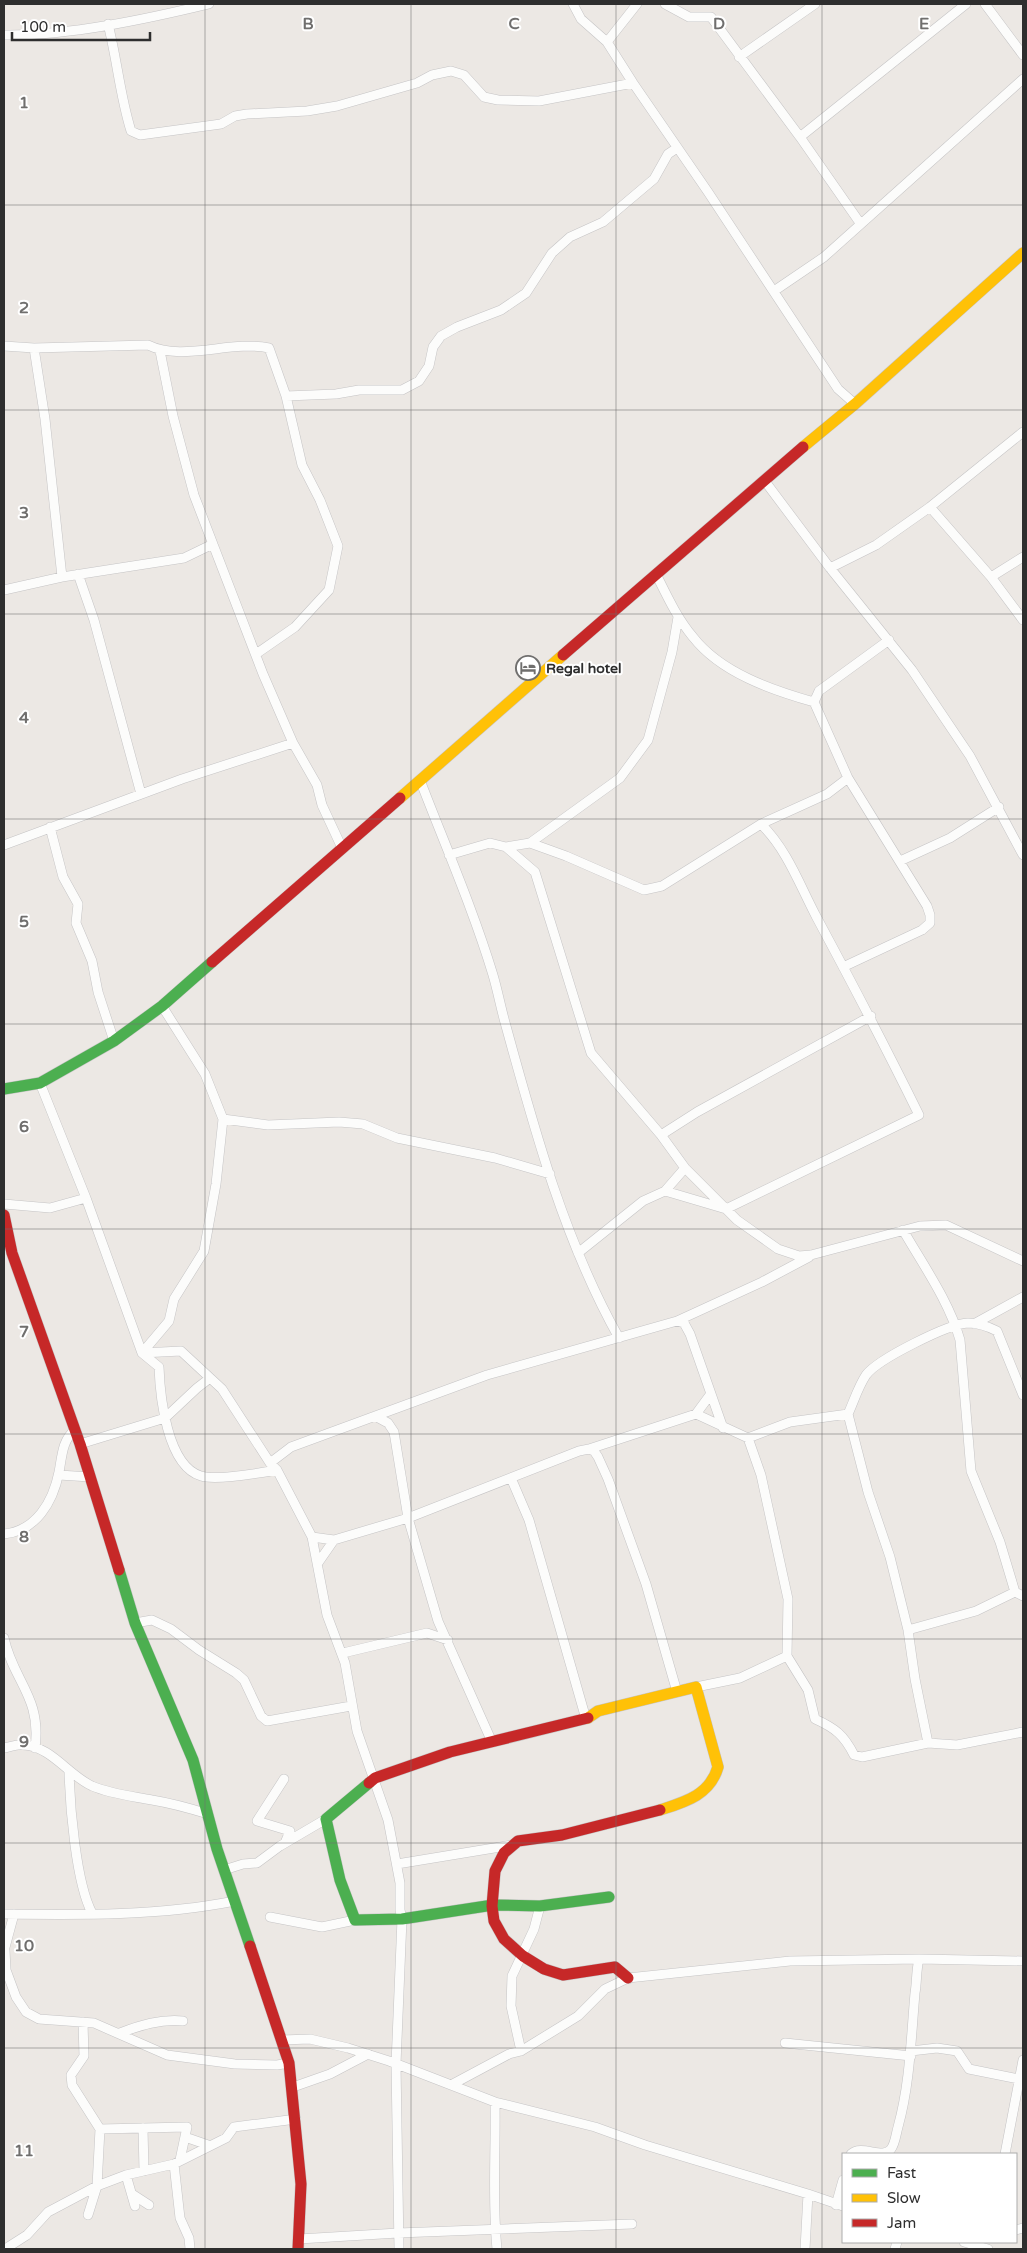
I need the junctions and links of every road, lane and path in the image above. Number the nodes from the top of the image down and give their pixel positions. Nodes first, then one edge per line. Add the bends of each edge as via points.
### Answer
1 (209, 4) edge
2 (573, 4) edge
3 (637, 4) edge
4 (665, 4) edge
5 (815, 4) edge
6 (966, 4) edge
7 (985, 4) edge
8 (108, 24) junction
9 (4, 35) edge
10 (607, 42) junction
11 (1023, 55) edge
12 (739, 57) junction
13 (1023, 79) edge
14 (633, 83) junction
15 (800, 137) junction
16 (677, 148) junction
17 (860, 223) junction
18 (1023, 253) edge
19 (774, 291) junction
20 (4, 346) edge
21 (34, 348) junction
22 (160, 351) junction
23 (286, 396) junction
24 (855, 404) junction
25 (1023, 432) edge
26 (764, 480) junction
27 (930, 506) junction
28 (213, 544) junction
29 (1023, 557) edge
30 (830, 568) junction
31 (78, 574) junction
32 (656, 574) junction
33 (62, 577) junction
34 (991, 577) junction
35 (4, 590) edge
36 (678, 617) junction
37 (1023, 620) edge
38 (888, 640) junction
39 (256, 654) junction
40 (814, 702) junction
41 (293, 743) junction
42 (848, 778) junction
43 (420, 780) junction
44 (141, 794) junction
45 (999, 808) junction
46 (761, 824) junction
47 (50, 827) junction
48 (530, 843) junction
49 (4, 845) edge
50 (506, 847) junction
51 (342, 848) junction
52 (448, 854) junction
53 (1023, 854) edge
54 (900, 861) junction
55 (843, 967) junction
56 (162, 1006) junction
57 (871, 1016) junction
58 (114, 1041) junction
59 (40, 1083) junction
60 (4, 1088) edge
61 (223, 1119) junction
62 (661, 1135) junction
63 (685, 1168) junction
64 (550, 1174) junction
65 (664, 1191) junction
66 (86, 1198) junction
67 (4, 1204) edge
68 (726, 1209) junction
69 (4, 1215) edge
70 (903, 1230) junction
71 (578, 1253) junction
72 (8, 1255) edge
73 (811, 1255) junction
74 (1023, 1261) edge
75 (1023, 1297) edge
76 (677, 1321) junction
77 (974, 1324) junction
78 (956, 1326) junction
79 (619, 1338) junction
80 (142, 1353) junction
81 (210, 1378) junction
82 (710, 1395) junction
83 (1023, 1395) edge
84 (696, 1414) junction
85 (848, 1414) junction
86 (375, 1416) junction
87 (165, 1418) junction
88 (723, 1428) junction
89 (75, 1430) junction
90 (748, 1438) junction
91 (80, 1444) junction
92 (588, 1449) junction
93 (270, 1463) junction
94 (277, 1470) junction
95 (59, 1475) junction
96 (90, 1477) junction
97 (511, 1478) junction
98 (408, 1518) junction
99 (4, 1534) edge
100 (312, 1536) junction
101 (334, 1540) junction
102 (318, 1563) junction
103 (1019, 1594) edge
104 (438, 1621) junction
105 (135, 1623) junction
106 (908, 1630) junction
107 (427, 1633) junction
108 (4, 1638) edge
109 (448, 1640) junction
110 (343, 1653) junction
111 (787, 1656) junction
112 (696, 1686) junction
113 (677, 1692) junction
114 (352, 1706) junction
115 (586, 1718) junction
116 (1023, 1732) edge
117 (492, 1742) junction
118 (928, 1743) junction
119 (4, 1748) edge
120 (35, 1748) junction
121 (69, 1772) junction
122 (375, 1778) junction
123 (284, 1779) dead end
124 (208, 1814) junction
125 (326, 1819) junction
126 (285, 1843) junction
127 (512, 1845) junction
128 (397, 1864) junction
129 (224, 1870) junction
130 (609, 1896) dead end
131 (235, 1901) junction
132 (492, 1905) junction
133 (540, 1906) junction
134 (92, 1913) junction
135 (4, 1914) edge
136 (14, 1914) junction
137 (270, 1917) dead end
138 (402, 1918) junction
139 (355, 1920) junction
140 (4, 1950) edge
141 (522, 1955) junction
142 (919, 1959) junction
143 (1023, 1961) edge
144 (628, 1978) junction
145 (183, 2021) dead end
146 (83, 2022) junction
147 (120, 2033) junction
148 (282, 2040) junction
149 (785, 2043) dead end
150 (521, 2050) junction
151 (368, 2054) junction
152 (911, 2054) junction
153 (1023, 2060) edge
154 (289, 2063) junction
155 (396, 2064) junction
156 (1019, 2079) junction
157 (451, 2085) junction
158 (293, 2087) junction
159 (495, 2102) junction
160 (296, 2120) junction
161 (143, 2128) junction
162 (100, 2129) junction
163 (185, 2136) junction
164 (208, 2145) junction
165 (853, 2153) edge
166 (877, 2153) edge
167 (884, 2153) edge
168 (1006, 2153) edge
169 (177, 2162) junction
170 (144, 2171) junction
171 (126, 2175) junction
172 (97, 2186) junction
173 (842, 2189) edge
174 (132, 2194) junction
175 (808, 2194) junction
176 (149, 2205) dead end
177 (135, 2206) dead end
178 (840, 2206) edge
179 (88, 2215) dead end
180 (632, 2224) dead end
181 (496, 2231) junction
182 (398, 2233) junction
183 (968, 2243) edge
184 (298, 2244) edge
185 (5, 2249) edge
186 (190, 2249) edge
187 (399, 2249) edge
188 (497, 2249) edge
189 (805, 2249) edge
190 (989, 2249) edge

1 - 8 street
2 - 10 street via 581,19
3 - 10 street
4 - 12 street via 689,18 711,17
5 - 12 street
6 - 15 street
7 - 11 street
8 - 9 street via 32,36
8 - 14 street via 126,116 131,131 140,134 221,124 246,114 337,106 451,71 464,75 484,97 498,100 539,101
10 - 14 street
12 - 15 street
13 - 17 street
14 - 16 street
15 - 17 street
16 - 19 street
16 - 23 street via 668,154 654,179 604,222 570,237 552,253 526,292 501,310 441,336 419,381 402,390
17 - 19 street via 824,257
18 - 24 street
19 - 24 street via 838,389
20 - 21 street
21 - 22 street via 148,345
21 - 33 street
22 - 23 street via 256,345 269,348
22 - 28 street via 184,461
23 - 39 street via 302,465 338,546 329,590 295,627
24 - 26 street
25 - 27 street
26 - 30 street
26 - 32 street
27 - 30 street via 876,545
27 - 34 street
28 - 31 street via 184,558
28 - 39 street
29 - 34 street
30 - 38 street
31 - 33 street
31 - 44 street via 94,620
32 - 36 street
32 - 43 street
33 - 35 street
34 - 37 street
36 - 40 street via 694,639 723,664 780,692
36 - 48 street via 648,740 620,778
38 - 40 street via 819,691
38 - 45 street via 970,756
39 - 41 street
40 - 42 street
41 - 44 street
41 - 51 street via 317,784 322,805
42 - 46 street via 827,794
42 - 54 street
43 - 51 street
43 - 52 street
44 - 47 street
45 - 53 street
45 - 54 street via 950,838
46 - 48 street via 662,886 644,890
46 - 55 street via 783,849
47 - 49 street
47 - 58 street via 64,877 78,904 76,923 92,961
48 - 50 street
50 - 52 street via 490,843
50 - 62 street via 535,872 591,1053
51 - 56 street
52 - 64 street via 494,976
54 - 55 street via 927,906 930,923 922,930
55 - 57 street
56 - 58 street
56 - 61 street via 205,1074
57 - 62 street
57 - 68 street via 919,1115
58 - 59 street
59 - 60 street
59 - 66 street
61 - 64 street via 268,1125 363,1124 397,1138 495,1158
61 - 80 street via 204,1250 174,1299 169,1321
62 - 63 street
63 - 65 street
63 - 68 street
64 - 71 street
65 - 68 street
65 - 71 street via 643,1201
66 - 67 street via 50,1208
66 - 80 street
68 - 73 street via 736,1220 778,1249 794,1255
69 - 72 street
70 - 73 street
70 - 74 street via 946,1225
70 - 78 street
71 - 79 street
72 - 89 street
73 - 76 street via 762,1282
75 - 77 street
76 - 79 street
76 - 82 street via 684,1323 690,1334
77 - 78 street
77 - 83 street via 998,1332
78 - 85 street via 922,1340 878,1365 866,1375
78 - 103 street via 960,1340 971,1471
79 - 86 street via 487,1375
80 - 81 street via 181,1351
80 - 87 street via 159,1367
81 - 87 street
81 - 93 street via 222,1389
82 - 84 street
82 - 88 street
84 - 88 street
84 - 92 street
85 - 90 street via 790,1422
85 - 106 street
86 - 93 street via 291,1447
86 - 98 street via 388,1423 394,1432
87 - 91 street
87 - 94 street via 185,1466 201,1476 214,1478
88 - 90 street
89 - 91 street
89 - 95 street via 66,1438
90 - 111 street via 761,1475 788,1599
91 - 96 street
92 - 97 street
92 - 113 street via 598,1457 643,1576
93 - 94 street
94 - 100 street
95 - 96 street
95 - 99 street via 52,1496 32,1525
96 - 105 street
97 - 98 street
97 - 115 street via 529,1520
98 - 101 street
98 - 104 street
100 - 101 street
100 - 102 street
101 - 102 street
102 - 110 street via 327,1615
103 - 106 street via 976,1611
104 - 107 street
104 - 109 street
105 - 114 street via 152,1620 171,1629 236,1673 244,1680 261,1716 267,1720
105 - 124 street via 193,1760
106 - 118 street
107 - 109 street
107 - 110 street
108 - 120 street via 10,1659 33,1705 37,1726
109 - 117 street
110 - 114 street
111 - 112 street via 740,1678
111 - 118 street via 808,1690 815,1720 845,1737 854,1754 862,1756
112 - 113 street
112 - 127 street via 718,1767 714,1781 695,1796 668,1808
113 - 115 street via 598,1711
114 - 122 street via 357,1731
115 - 117 street
116 - 118 street via 957,1745
117 - 122 street via 450,1752
119 - 120 street via 22,1745
120 - 121 street via 50,1755
121 - 124 street via 106,1791
121 - 134 street via 71,1814 83,1889
122 - 125 street
122 - 128 street
123 - 126 street via 258,1821 290,1831
124 - 129 street
125 - 126 street
125 - 139 street via 340,1880
126 - 129 street via 257,1863
127 - 128 street
127 - 132 street via 495,1871
128 - 138 street
129 - 131 street
130 - 133 street
131 - 134 street via 196,1909 138,1914
131 - 148 street
132 - 133 street
132 - 138 street
132 - 141 street via 498,1930
133 - 141 street
134 - 136 street
135 - 136 street
136 - 140 street
137 - 139 street via 322,1927
138 - 139 street
138 - 155 street
140 - 146 street via 6,1970 16,1997 26,2012 40,2019
141 - 144 street via 546,1972 564,1976 615,1966
141 - 150 street via 512,1976 511,2006
142 - 143 street
142 - 144 street via 790,1962
142 - 152 street
144 - 150 street via 605,1989 578,2016
145 - 147 street via 150,2022
146 - 147 street
146 - 162 street via 84,2056 71,2076 72,2085
147 - 154 street via 167,2055 235,2064
148 - 151 street via 310,2039
148 - 154 street
149 - 152 street
150 - 157 street
151 - 155 street
151 - 158 street via 330,2074
152 - 156 street via 937,2048 957,2051 970,2069
152 - 167 street via 902,2112 890,2149
153 - 156 street
154 - 158 street
155 - 157 street
155 - 182 street
156 - 168 street
157 - 159 street
158 - 160 street
159 - 175 street via 595,2127
159 - 181 street
160 - 164 street via 234,2127 226,2138
160 - 184 street via 301,2184
161 - 162 street
161 - 163 street via 187,2128
161 - 170 street
162 - 172 street
163 - 164 street
163 - 169 street
164 - 169 street
165 - 166 street via 858,2150
169 - 170 street
169 - 186 street via 180,2218
170 - 171 street
171 - 172 street
171 - 174 street
172 - 179 street
172 - 185 street via 48,2212 27,2234
173 - 178 street
174 - 176 street
174 - 177 street
175 - 178 street
175 - 189 street
180 - 181 street
181 - 182 street
181 - 188 street
182 - 184 street
182 - 187 street
183 - 190 street

